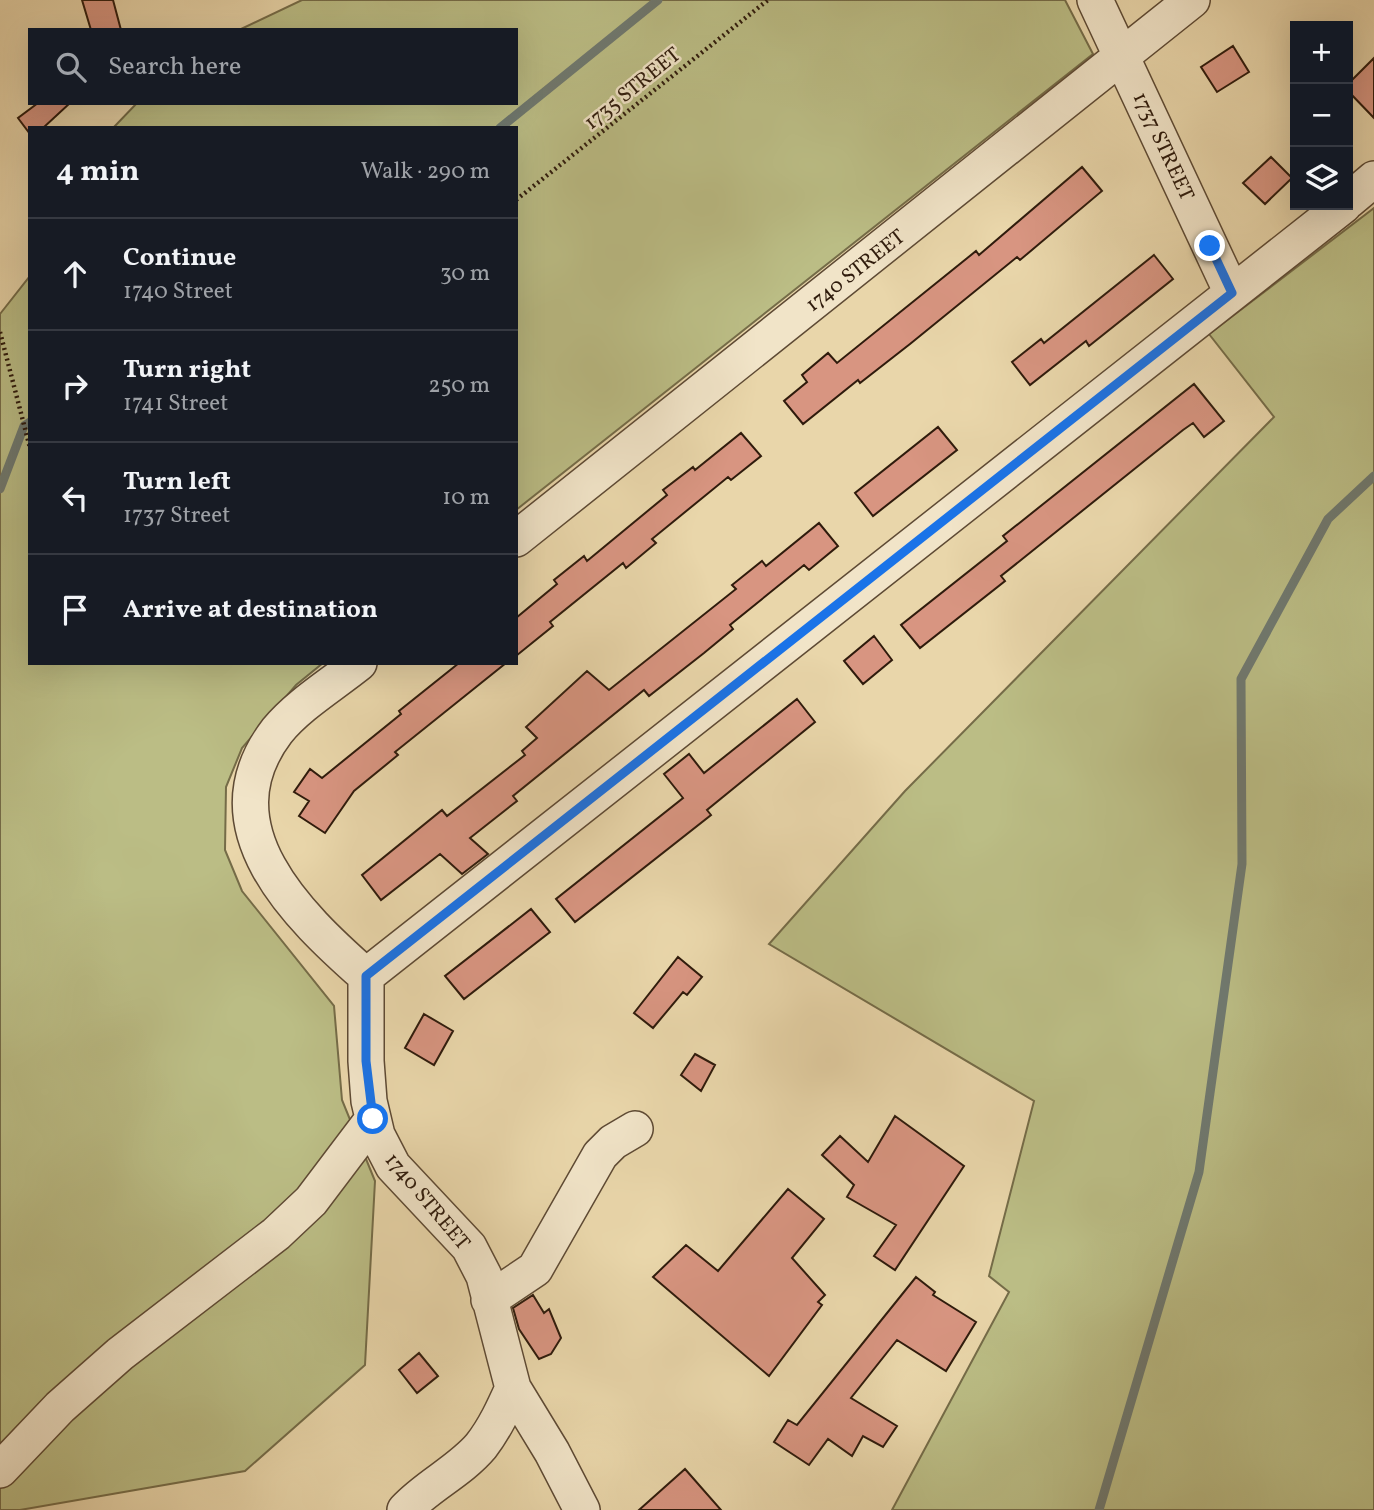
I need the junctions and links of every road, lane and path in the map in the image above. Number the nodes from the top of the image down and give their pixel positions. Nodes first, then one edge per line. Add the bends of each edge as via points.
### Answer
1 (768, 0) edge
2 (1095, 0) edge
3 (1192, 0) edge
4 (1124, 57) junction
5 (1374, 179) edge
6 (1353, 197) edge
7 (518, 198) edge
8 (1337, 210) edge
9 (1232, 293) junction
10 (0, 332) edge
11 (28, 440) edge
12 (518, 537) edge
13 (357, 665) edge
14 (366, 976) junction
15 (373, 1119) junction
16 (635, 1129) dead end
17 (489, 1300) junction
18 (513, 1388) junction
19 (0, 1470) edge
20 (405, 1510) edge
21 (582, 1510) edge

1 - 7 path, 1735 STREET
2 - 4 street, 1737 STREET
3 - 4 street, 1740 STREET
4 - 9 street, 1737 STREET
4 - 12 street, 1740 STREET
5 - 6 street
8 - 9 street
9 - 14 street
10 - 11 path
13 - 14 street via 278,730 256,768 250,804 253,835 273,877 313,929
14 - 15 street, 1740 STREET via 366,1061
15 - 17 street, 1740 STREET via 393,1166 469,1247 484,1276
15 - 19 street via 311,1201 276,1234 120,1354
16 - 17 street via 600,1154 535,1269
17 - 18 street, 1740 STREET
18 - 20 street via 498,1422 480,1447
18 - 21 street, 1740 STREET

